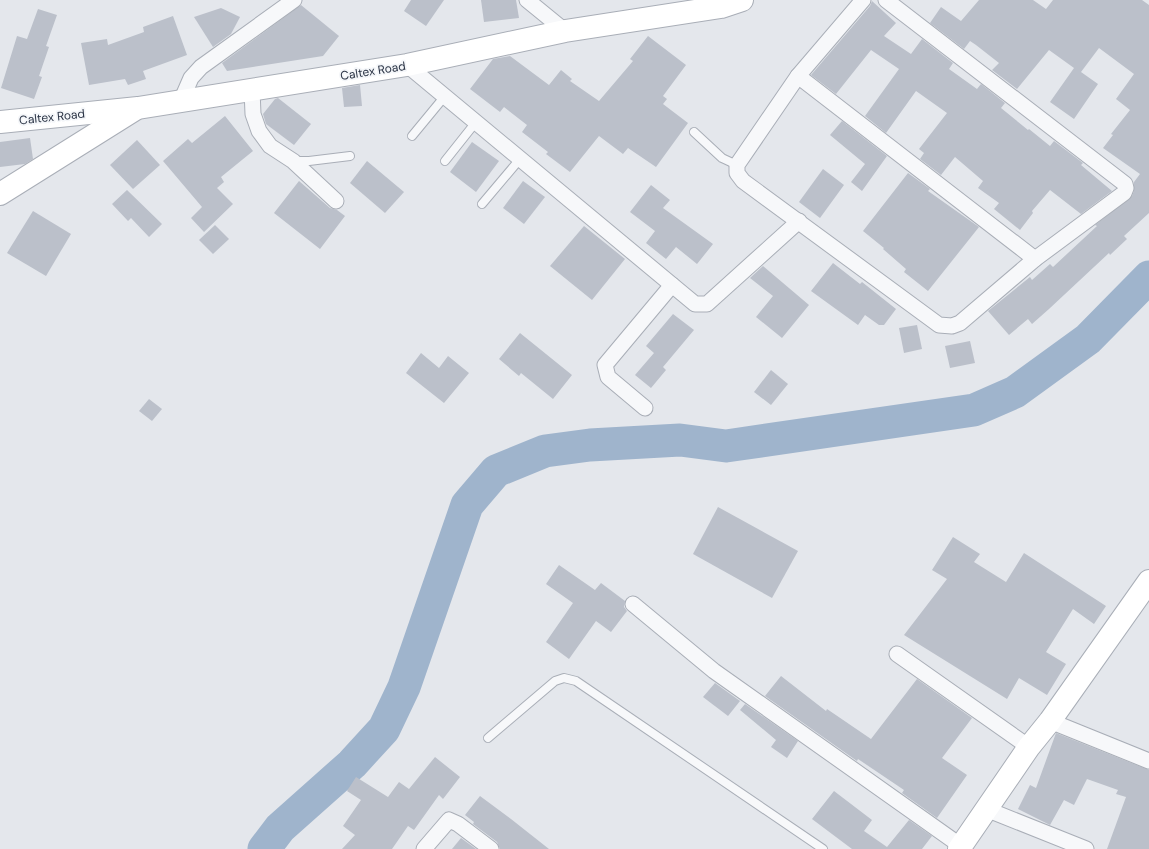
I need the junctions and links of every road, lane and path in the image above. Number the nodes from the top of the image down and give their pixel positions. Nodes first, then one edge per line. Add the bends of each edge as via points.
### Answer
1 (294, 0) edge
2 (527, 0) edge
3 (742, 0) edge
4 (863, 0) edge
5 (886, 0) edge
6 (716, 4) edge
7 (565, 31) junction
8 (407, 65) junction
9 (798, 76) junction
10 (252, 90) junction
11 (445, 96) junction
12 (181, 101) junction
13 (138, 108) junction
14 (0, 122) edge
15 (476, 122) junction
16 (694, 132) dead end
17 (412, 136) dead end
18 (350, 156) dead end
19 (520, 159) junction
20 (293, 160) junction
21 (445, 161) dead end
22 (737, 166) junction
23 (0, 194) edge
24 (336, 201) dead end
25 (482, 204) dead end
26 (799, 221) junction
27 (1035, 259) junction
28 (672, 284) junction
29 (645, 408) dead end
30 (1149, 581) edge
31 (633, 604) dead end
32 (897, 654) dead end
33 (1050, 720) junction
34 (488, 738) dead end
35 (1029, 747) junction
36 (1149, 761) edge
37 (986, 809) junction
38 (960, 847) edge
39 (424, 849) edge
40 (491, 849) edge
41 (823, 849) edge
42 (1086, 849) edge

1 - 12 street via 201,67 191,78
2 - 7 street
3 - 6 street, Caltex Road
4 - 9 street
5 - 27 street via 1125,184 1124,193
6 - 7 street, Caltex Road
7 - 8 street, Caltex Road
8 - 10 street, Caltex Road
8 - 11 street
9 - 22 street
9 - 27 street
10 - 12 street, Caltex Road
10 - 20 street via 253,114 259,132 270,146
11 - 15 street
11 - 17 lane
12 - 13 street, Caltex Road
13 - 14 street, Caltex Road
13 - 23 street
15 - 19 street
15 - 21 lane
16 - 22 lane via 722,158
18 - 20 lane via 309,161
19 - 25 lane
19 - 28 street
20 - 24 street
22 - 26 street via 737,173 743,181
26 - 27 street via 939,325 952,326 960,323
26 - 28 street via 707,304 695,304
28 - 29 street via 605,365 608,377
30 - 33 street
31 - 38 street via 714,671
32 - 35 street
33 - 35 street
33 - 36 street
34 - 41 lane via 555,681 564,678 576,681
35 - 37 street
37 - 38 street
37 - 42 street
39 - 40 street via 449,820

